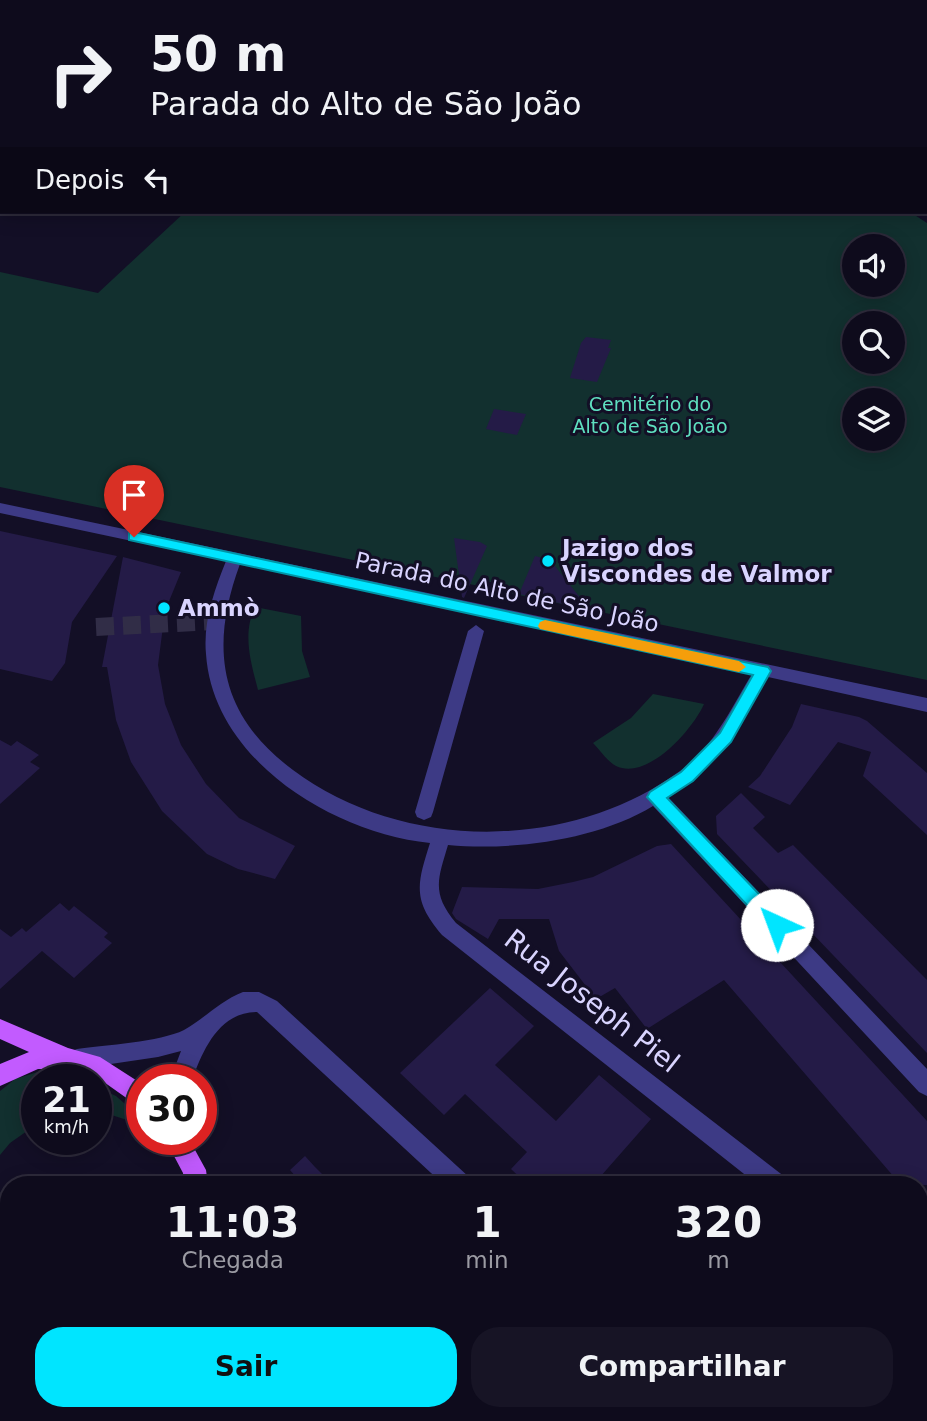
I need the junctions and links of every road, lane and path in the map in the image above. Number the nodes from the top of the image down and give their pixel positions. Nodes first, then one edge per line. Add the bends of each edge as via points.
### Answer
1 (0, 508) edge
2 (235, 558) junction
3 (476, 631) dead end
4 (763, 671) junction
5 (927, 705) edge
6 (656, 797) junction
7 (424, 811) dead end
8 (441, 836) junction
9 (207, 1027) junction
10 (0, 1029) edge
11 (70, 1057) junction
12 (187, 1064) edge
13 (0, 1076) edge
14 (126, 1084) edge
15 (927, 1085) edge
16 (451, 1176) edge
17 (766, 1176) edge

1 - 2 street, Parada do Alto de São João
2 - 4 street, Parada do Alto de São João
2 - 8 street via 218,608 214,655 228,707 248,739 292,781 331,804 387,825
3 - 7 street, Parada do Alto de São João
4 - 5 street, Parada do Alto de São João
4 - 6 street via 725,738 687,776
6 - 8 street via 617,815 563,831 503,838
6 - 15 street
8 - 17 street, Rua Joseph Piel via 426,891 436,916
9 - 11 street via 177,1042
9 - 12 street
9 - 16 street via 235,1005 251,1001 265,1005
10 - 11 main road
11 - 13 main road via 32,1059
11 - 14 main road

